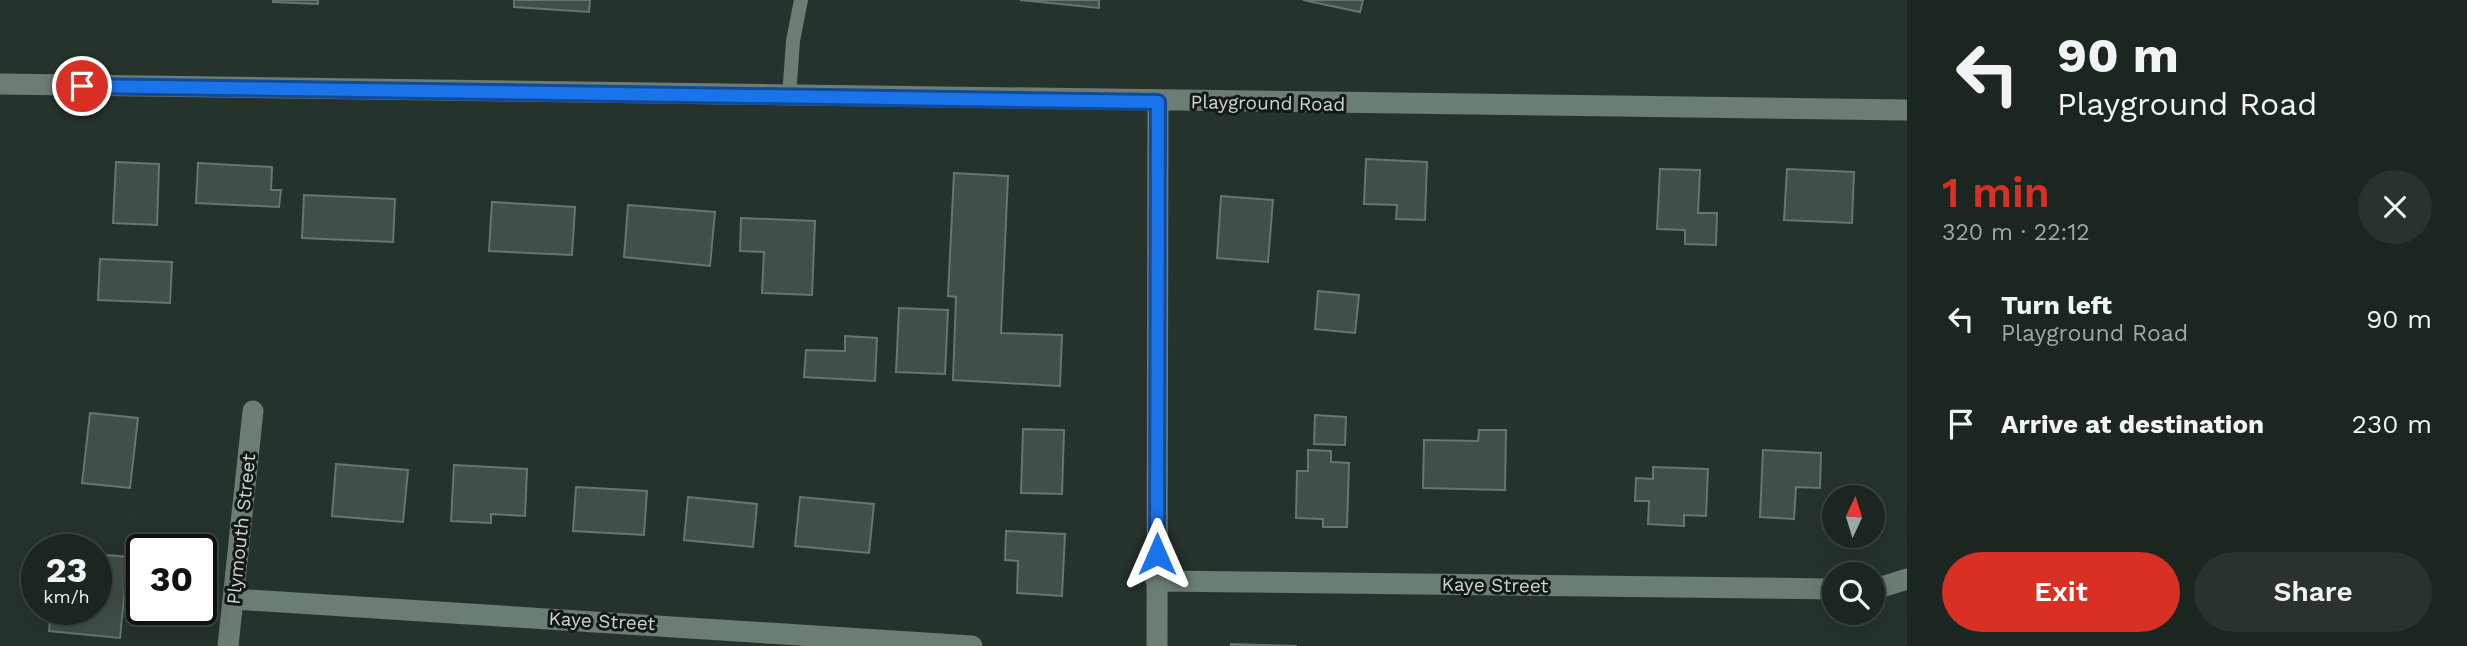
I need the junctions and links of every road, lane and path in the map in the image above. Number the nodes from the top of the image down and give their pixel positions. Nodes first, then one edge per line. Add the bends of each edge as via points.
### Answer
1 (801, 0) edge
2 (0, 84) edge
3 (789, 97) junction
4 (1158, 102) junction
5 (1907, 110) edge
6 (253, 411) dead end
7 (1907, 579) edge
8 (1156, 581) junction
9 (1885, 586) edge
10 (1822, 589) edge
11 (233, 599) junction
12 (228, 646) edge
13 (972, 646) edge
14 (1157, 646) edge

1 - 3 lane
2 - 3 street, Playground Road
3 - 4 street, Playground Road
4 - 5 street, Playground Road
4 - 8 street
6 - 11 street, Plymouth Street
7 - 9 street
8 - 10 street, Kaye Street
8 - 14 street
11 - 12 street, Plymouth Street
11 - 13 street, Kaye Street

